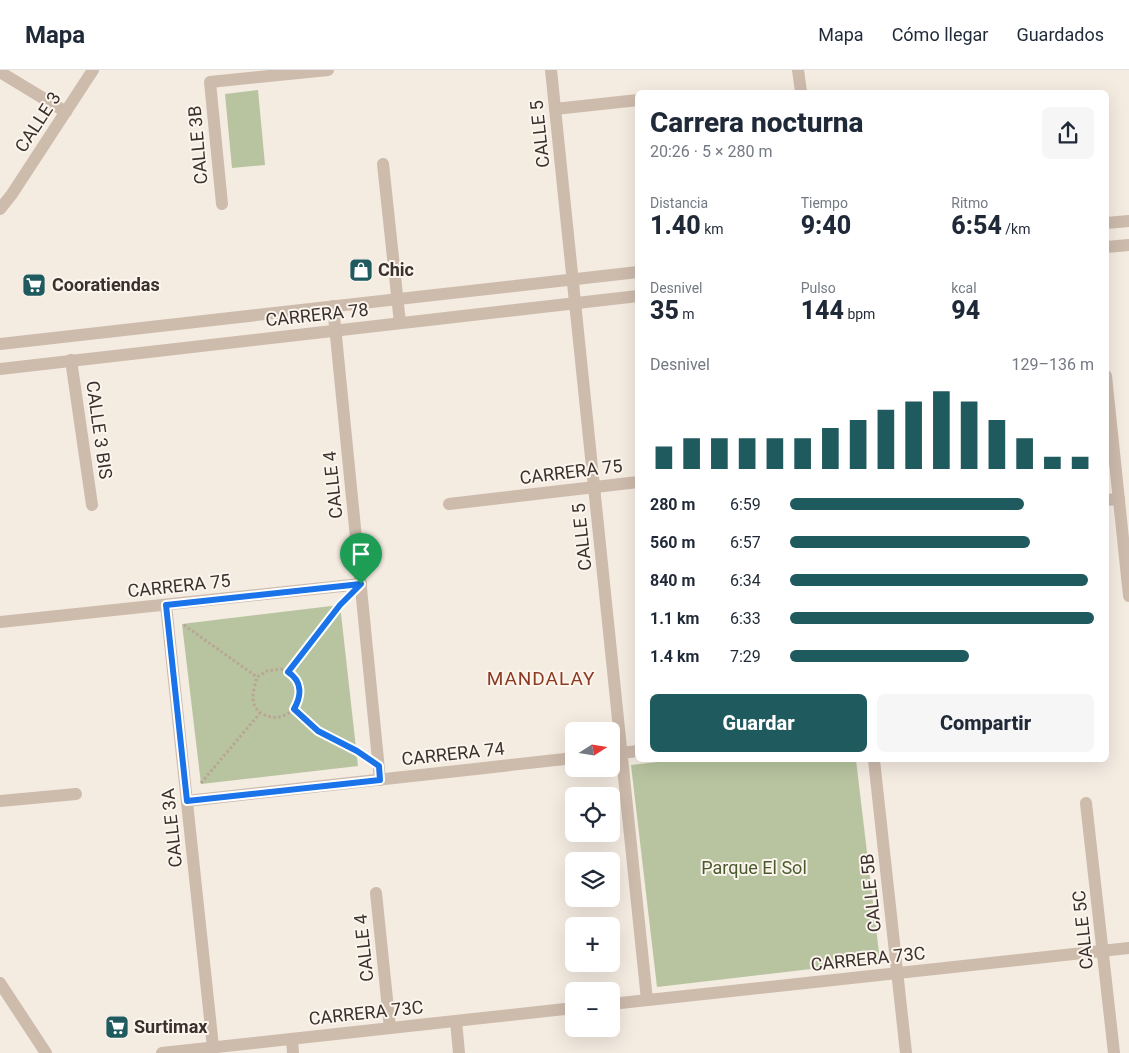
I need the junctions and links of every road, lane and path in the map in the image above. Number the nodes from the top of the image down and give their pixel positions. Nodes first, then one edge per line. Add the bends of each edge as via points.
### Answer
1 (93, 70) edge
2 (328, 70) edge
3 (551, 70) edge
4 (798, 70) edge
5 (0, 72) edge
6 (801, 90) edge
7 (635, 100) edge
8 (555, 109) junction
9 (66, 112) junction
10 (383, 164) dead end
11 (12, 194) junction
12 (222, 204) dead end
13 (0, 208) edge
14 (0, 217) edge
15 (1129, 221) edge
16 (1109, 223) edge
17 (1129, 245) edge
18 (1109, 247) edge
19 (635, 272) edge
20 (572, 280) junction
21 (635, 296) edge
22 (397, 299) junction
23 (575, 303) junction
24 (333, 306) junction
25 (400, 323) junction
26 (336, 330) junction
27 (0, 344) edge
28 (71, 360) junction
29 (0, 369) edge
30 (1109, 429) edge
31 (635, 482) edge
32 (594, 487) junction
33 (1113, 500) edge
34 (448, 504) dead end
35 (92, 505) dead end
36 (361, 584) junction
37 (1129, 596) edge
38 (166, 605) junction
39 (0, 622) edge
40 (288, 672) junction
41 (257, 677) junction
42 (294, 709) junction
43 (260, 713) junction
44 (613, 722) edge
45 (635, 751) edge
46 (620, 753) edge
47 (565, 759) edge
48 (874, 762) edge
49 (379, 766) junction
50 (619, 778) edge
51 (380, 780) junction
52 (76, 794) dead end
53 (0, 801) edge
54 (187, 801) junction
55 (1086, 803) dead end
56 (376, 893) dead end
57 (1129, 948) edge
58 (1103, 950) junction
59 (897, 973) junction
60 (0, 983) edge
61 (647, 1000) junction
62 (620, 1003) edge
63 (565, 1009) edge
64 (456, 1021) junction
65 (390, 1028) junction
66 (292, 1039) junction
67 (213, 1047) junction
68 (46, 1053) edge
69 (162, 1053) edge
70 (293, 1053) edge
71 (459, 1053) edge
72 (906, 1053) edge
73 (1114, 1053) edge

1 - 9 street, CALLE 3
2 - 12 street, CALLE 3B via 210,82
3 - 8 street, CALLE 5
4 - 6 street
5 - 9 street
7 - 8 street
8 - 20 street, CALLE 5
9 - 11 street, CALLE 3
10 - 22 street
11 - 13 street, CALLE 3
11 - 14 street, CALLE 3
15 - 16 street
17 - 18 street
19 - 20 street, CARRERA 78
20 - 22 street, CARRERA 78
20 - 23 street, CALLE 5
21 - 23 street, CARRERA 78
22 - 24 street, CARRERA 78
22 - 25 street
23 - 25 street, CARRERA 78
23 - 32 street, CALLE 5
24 - 26 street, CALLE 4
24 - 27 street, CARRERA 78
25 - 26 street, CARRERA 78
26 - 28 street, CARRERA 78
26 - 36 street, CALLE 4
28 - 29 street, CARRERA 78
28 - 35 street, CALLE 3 BIS
30 - 33 street
31 - 32 street, CARRERA 75
32 - 34 street, CARRERA 75
32 - 44 street, CALLE 5
33 - 37 street
36 - 38 street, CARRERA 75
36 - 40 path via 340,605
36 - 49 street, CALLE 4
38 - 39 street, CARRERA 75
38 - 41 path via 182,624
38 - 54 street, CALLE 3A
40 - 41 path via 281,669 267,671
40 - 42 path via 299,685 300,699
41 - 43 path via 254,705
42 - 43 path via 283,716
42 - 49 path via 318,731
43 - 54 path
45 - 46 street
47 - 51 street, CARRERA 74
48 - 59 street, CALLE 5B
49 - 51 street, CALLE 4
50 - 61 street, CALLE 5
51 - 54 street, CARRERA 74
52 - 53 street
54 - 67 street, CALLE 3A
55 - 58 street, CALLE 5C
56 - 65 street, CALLE 4
57 - 58 street, CARRERA 73C
58 - 59 street, CARRERA 73C
58 - 73 street, CALLE 5C
59 - 61 street, CARRERA 73C
59 - 72 street, CALLE 5B
60 - 68 street
61 - 62 street, CARRERA 73C
63 - 64 street, CARRERA 73C
64 - 65 street, CARRERA 73C
64 - 71 street
65 - 66 street, CARRERA 73C
66 - 67 street, CARRERA 73C
66 - 70 street
67 - 69 street, CARRERA 73C

